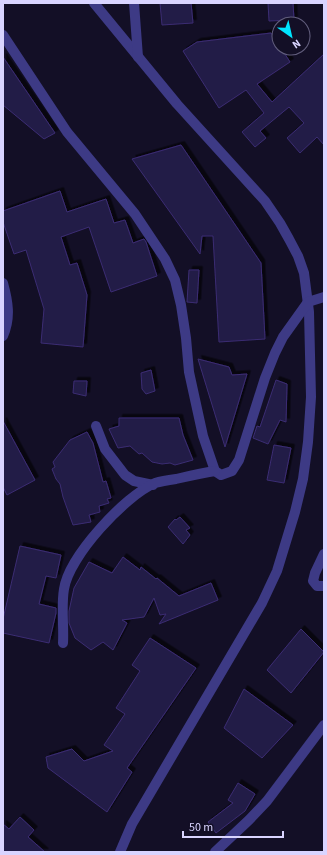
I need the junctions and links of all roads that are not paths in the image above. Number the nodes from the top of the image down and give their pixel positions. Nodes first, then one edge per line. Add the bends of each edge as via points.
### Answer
1 (94, 3) edge
2 (134, 3) edge
3 (3, 35) edge
4 (138, 57) junction
5 (3, 283) edge
6 (324, 297) edge
7 (308, 302) junction
8 (3, 336) edge
9 (96, 426) dead end
10 (215, 471) junction
11 (153, 485) junction
12 (324, 554) edge
13 (324, 586) edge
14 (63, 644) dead end
15 (324, 725) edge
16 (120, 852) edge
17 (215, 852) edge

1 - 4 street
2 - 4 street
3 - 10 street via 67,132 135,214 165,259 175,280 181,305 193,397
4 - 7 street via 265,201 298,256 304,273
5 - 8 street via 9,319
6 - 7 street
7 - 10 street via 283,337 275,354 236,466 221,475
7 - 16 street via 311,397 308,442 303,479 277,572 262,603 132,824
9 - 11 street via 105,449 125,475 134,481
10 - 11 street
11 - 14 street via 124,504 114,514 95,535 69,573 62,606
12 - 13 street via 313,581 317,586
15 - 17 street via 267,801

